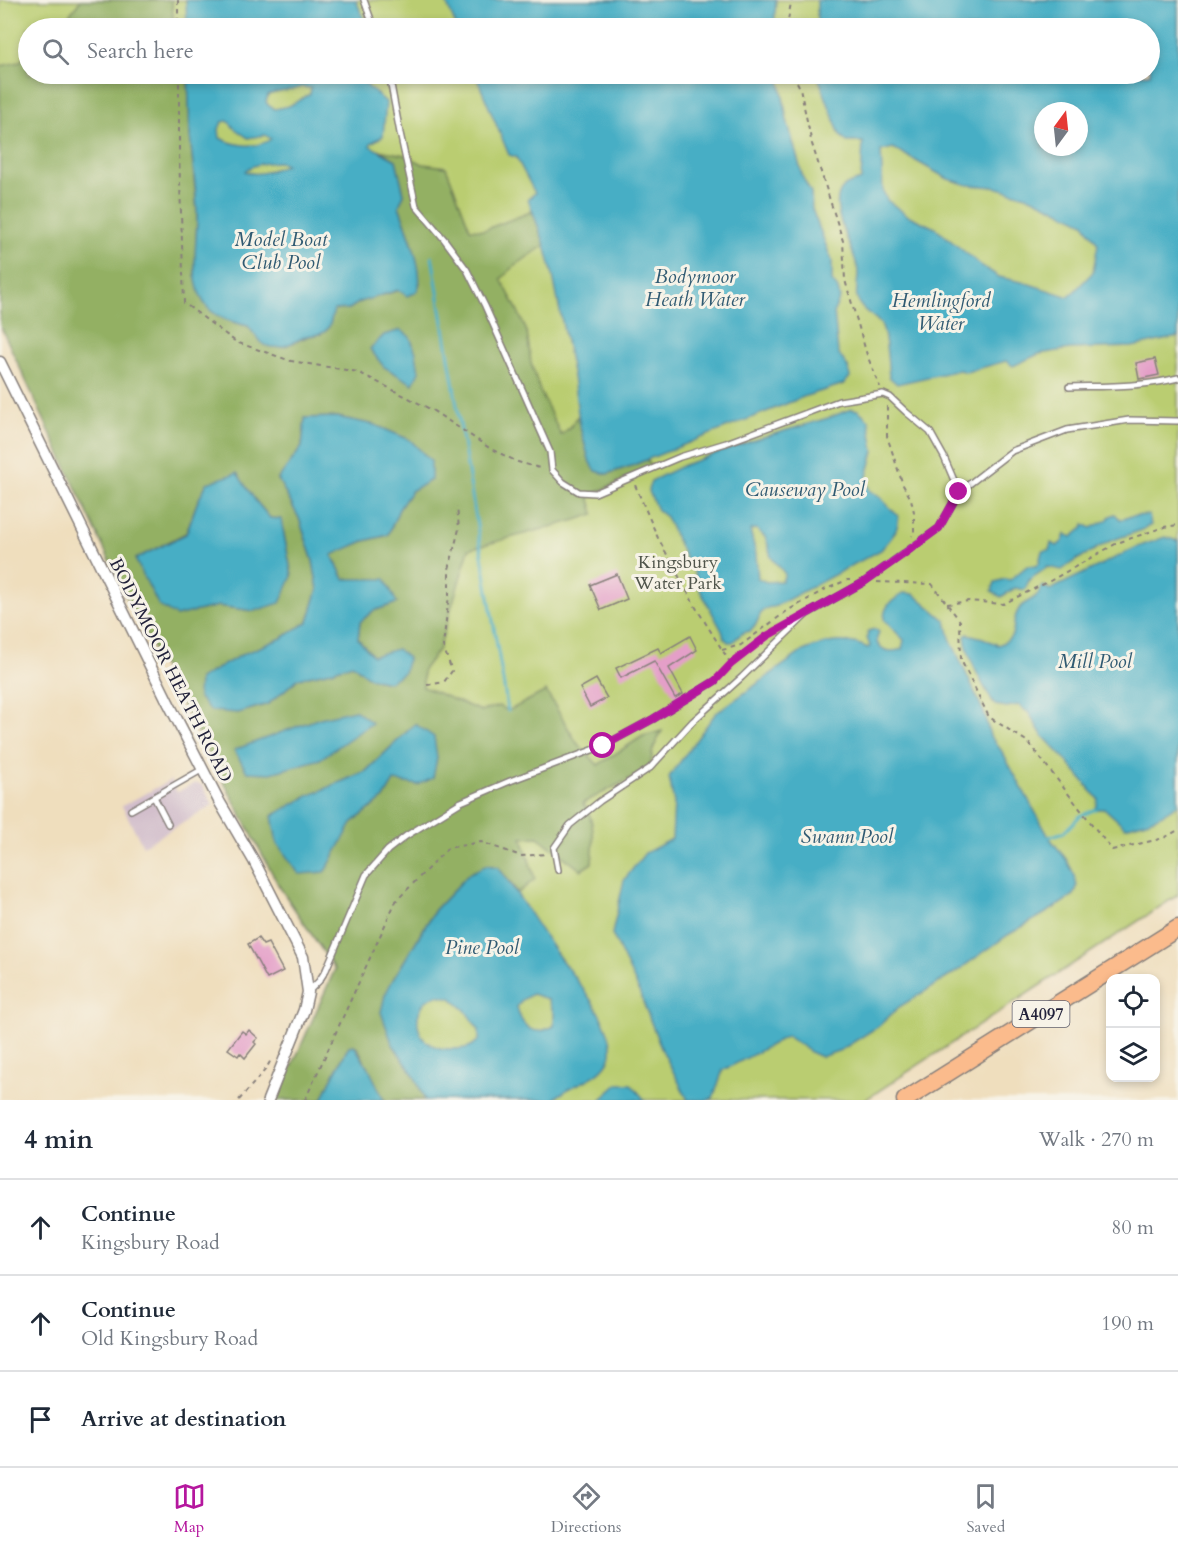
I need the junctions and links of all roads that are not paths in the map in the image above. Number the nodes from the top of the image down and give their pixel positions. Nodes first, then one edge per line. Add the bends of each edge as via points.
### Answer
1 (364, 0) edge
2 (370, 18) edge
3 (391, 84) edge
4 (0, 362) edge
5 (1178, 378) edge
6 (1069, 387) dead end
7 (1178, 421) edge
8 (959, 492) junction
9 (715, 681) road end
10 (202, 769) junction
11 (154, 797) junction
12 (132, 810) dead end
13 (168, 824) dead end
14 (558, 870) dead end
15 (1178, 928) edge
16 (308, 992) junction
17 (268, 1100) edge
18 (905, 1100) edge

1 - 2 lane
3 - 8 lane via 416,206 467,270 550,452 552,470 563,482 579,492 595,493 680,457 838,401 883,394 930,432
4 - 10 street, BODYMOOR HEATH ROAD
5 - 6 lane via 1157,383
7 - 8 lane via 1129,420 1067,430 1012,451
8 - 14 lane via 939,528 864,582 807,614 693,721 650,768 570,825 554,848
9 - 16 lane via 603,746 461,802 406,836 366,875 327,970
10 - 11 lane
10 - 16 street, BODYMOOR HEATH ROAD via 303,957
11 - 12 lane
11 - 13 lane
15 - 18 main road, A4097
16 - 17 street

